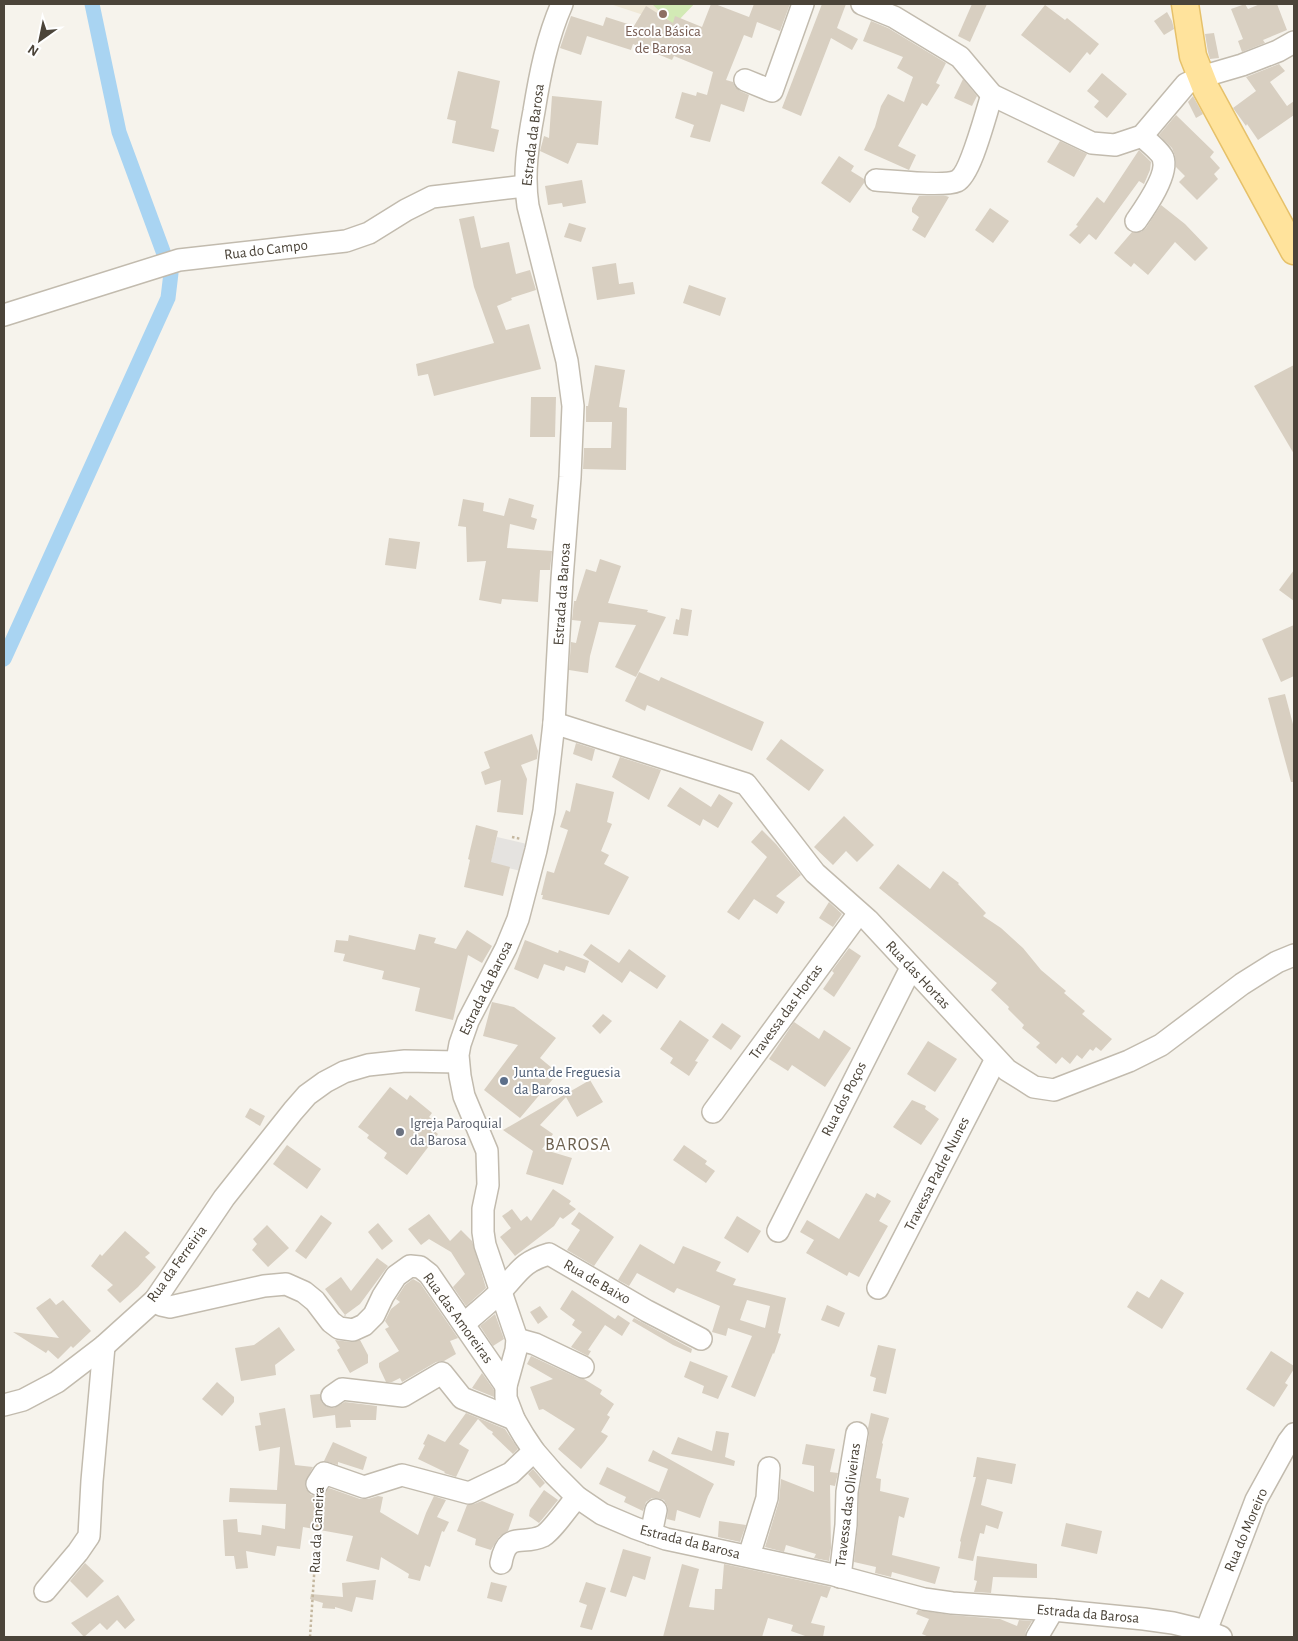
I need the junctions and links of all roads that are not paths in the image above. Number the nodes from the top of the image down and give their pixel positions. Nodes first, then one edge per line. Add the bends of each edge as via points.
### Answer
1 (562, 4) edge
2 (803, 4) edge
3 (1185, 4) edge
4 (875, 6) edge
5 (1294, 42) edge
6 (1201, 77) junction
7 (746, 80) dead end
8 (992, 95) junction
9 (1142, 136) junction
10 (876, 180) dead end
11 (525, 186) junction
12 (1136, 222) dead end
13 (1293, 245) edge
14 (4, 315) edge
15 (554, 723) junction
16 (859, 913) junction
17 (1294, 955) edge
18 (911, 968) junction
19 (996, 1059) junction
20 (458, 1062) junction
21 (713, 1112) dead end
22 (778, 1231) dead end
23 (878, 1288) dead end
24 (501, 1291) junction
25 (155, 1300) junction
26 (464, 1324) junction
27 (517, 1339) junction
28 (701, 1339) dead end
29 (104, 1346) junction
30 (583, 1367) dead end
31 (506, 1386) junction
32 (332, 1396) dead end
33 (4, 1405) edge
34 (514, 1419) junction
35 (857, 1433) dead end
36 (1294, 1434) edge
37 (534, 1451) junction
38 (769, 1468) dead end
39 (317, 1484) road end
40 (577, 1497) junction
41 (656, 1510) dead end
42 (651, 1534) junction
43 (749, 1556) junction
44 (501, 1563) dead end
45 (840, 1577) junction
46 (45, 1591) dead end
47 (1053, 1610) junction
48 (1213, 1634) edge
49 (1037, 1637) edge

1 - 11 street, Estrada da Barosa via 539,77
2 - 7 street via 772,90
3 - 6 main road via 1193,56
4 - 8 street via 960,57
5 - 6 street via 1242,65
6 - 9 street via 1186,84
6 - 13 main road
8 - 9 street via 1092,143 1115,146
8 - 10 street via 971,160 959,180 947,184
9 - 12 street via 1163,157 1164,167 1154,194
11 - 14 street, Rua do Campo via 432,197 369,233 346,241 171,262
11 - 15 street, Estrada da Barosa via 567,361 573,406
15 - 16 street, Rua das Hortas via 746,784 815,873
15 - 20 street, Estrada da Barosa via 544,811 518,919 468,1021
16 - 18 street, Rua das Hortas
16 - 21 street, Travessa das Hortas
17 - 19 street, Rua das Hortas via 1242,984 1161,1045 1129,1062 1054,1090 1034,1087 1006,1070
18 - 19 street, Rua das Hortas
18 - 22 street, Rua dos Poços
19 - 23 street, Travessa Padre Nunes
20 - 24 street, Estrada da Barosa via 464,1096 487,1152 488,1185 483,1232
20 - 25 street, Rua da Ferreiria via 405,1061 368,1065 344,1072 307,1095 224,1198
24 - 26 street
24 - 27 street, Estrada da Barosa
24 - 28 street, Rua de Baixo via 524,1266 549,1254
25 - 26 street, Rua das Amoreiras via 170,1307 286,1284 304,1292 339,1328 353,1330 364,1326 374,1316 396,1276 410,1266 420,1267 429,1274
25 - 29 street, Rua da Ferreiria
26 - 31 street, Rua das Amoreiras
27 - 30 street
27 - 31 street, Estrada da Barosa
29 - 33 street, Rua da Ferreiria via 57,1382 23,1400
29 - 46 street via 89,1536
31 - 34 street, Estrada da Barosa via 506,1398
32 - 34 street via 342,1389 403,1396 442,1373 462,1398
34 - 37 street, Estrada da Barosa
35 - 45 street, Travessa das Oliveiras via 847,1492
36 - 48 street, Rua do Moreiro via 1256,1500
37 - 39 street, Rua da Caneira via 511,1473 468,1493 402,1475 364,1487 324,1473
37 - 40 street, Estrada da Barosa
38 - 43 street via 767,1498
40 - 42 street, Estrada da Barosa via 602,1514
40 - 44 street via 544,1536 509,1544
41 - 42 street
42 - 43 street, Estrada da Barosa
43 - 45 street, Estrada da Barosa
45 - 47 street, Estrada da Barosa via 952,1603
47 - 48 street, Estrada da Barosa via 1174,1623
47 - 49 street

